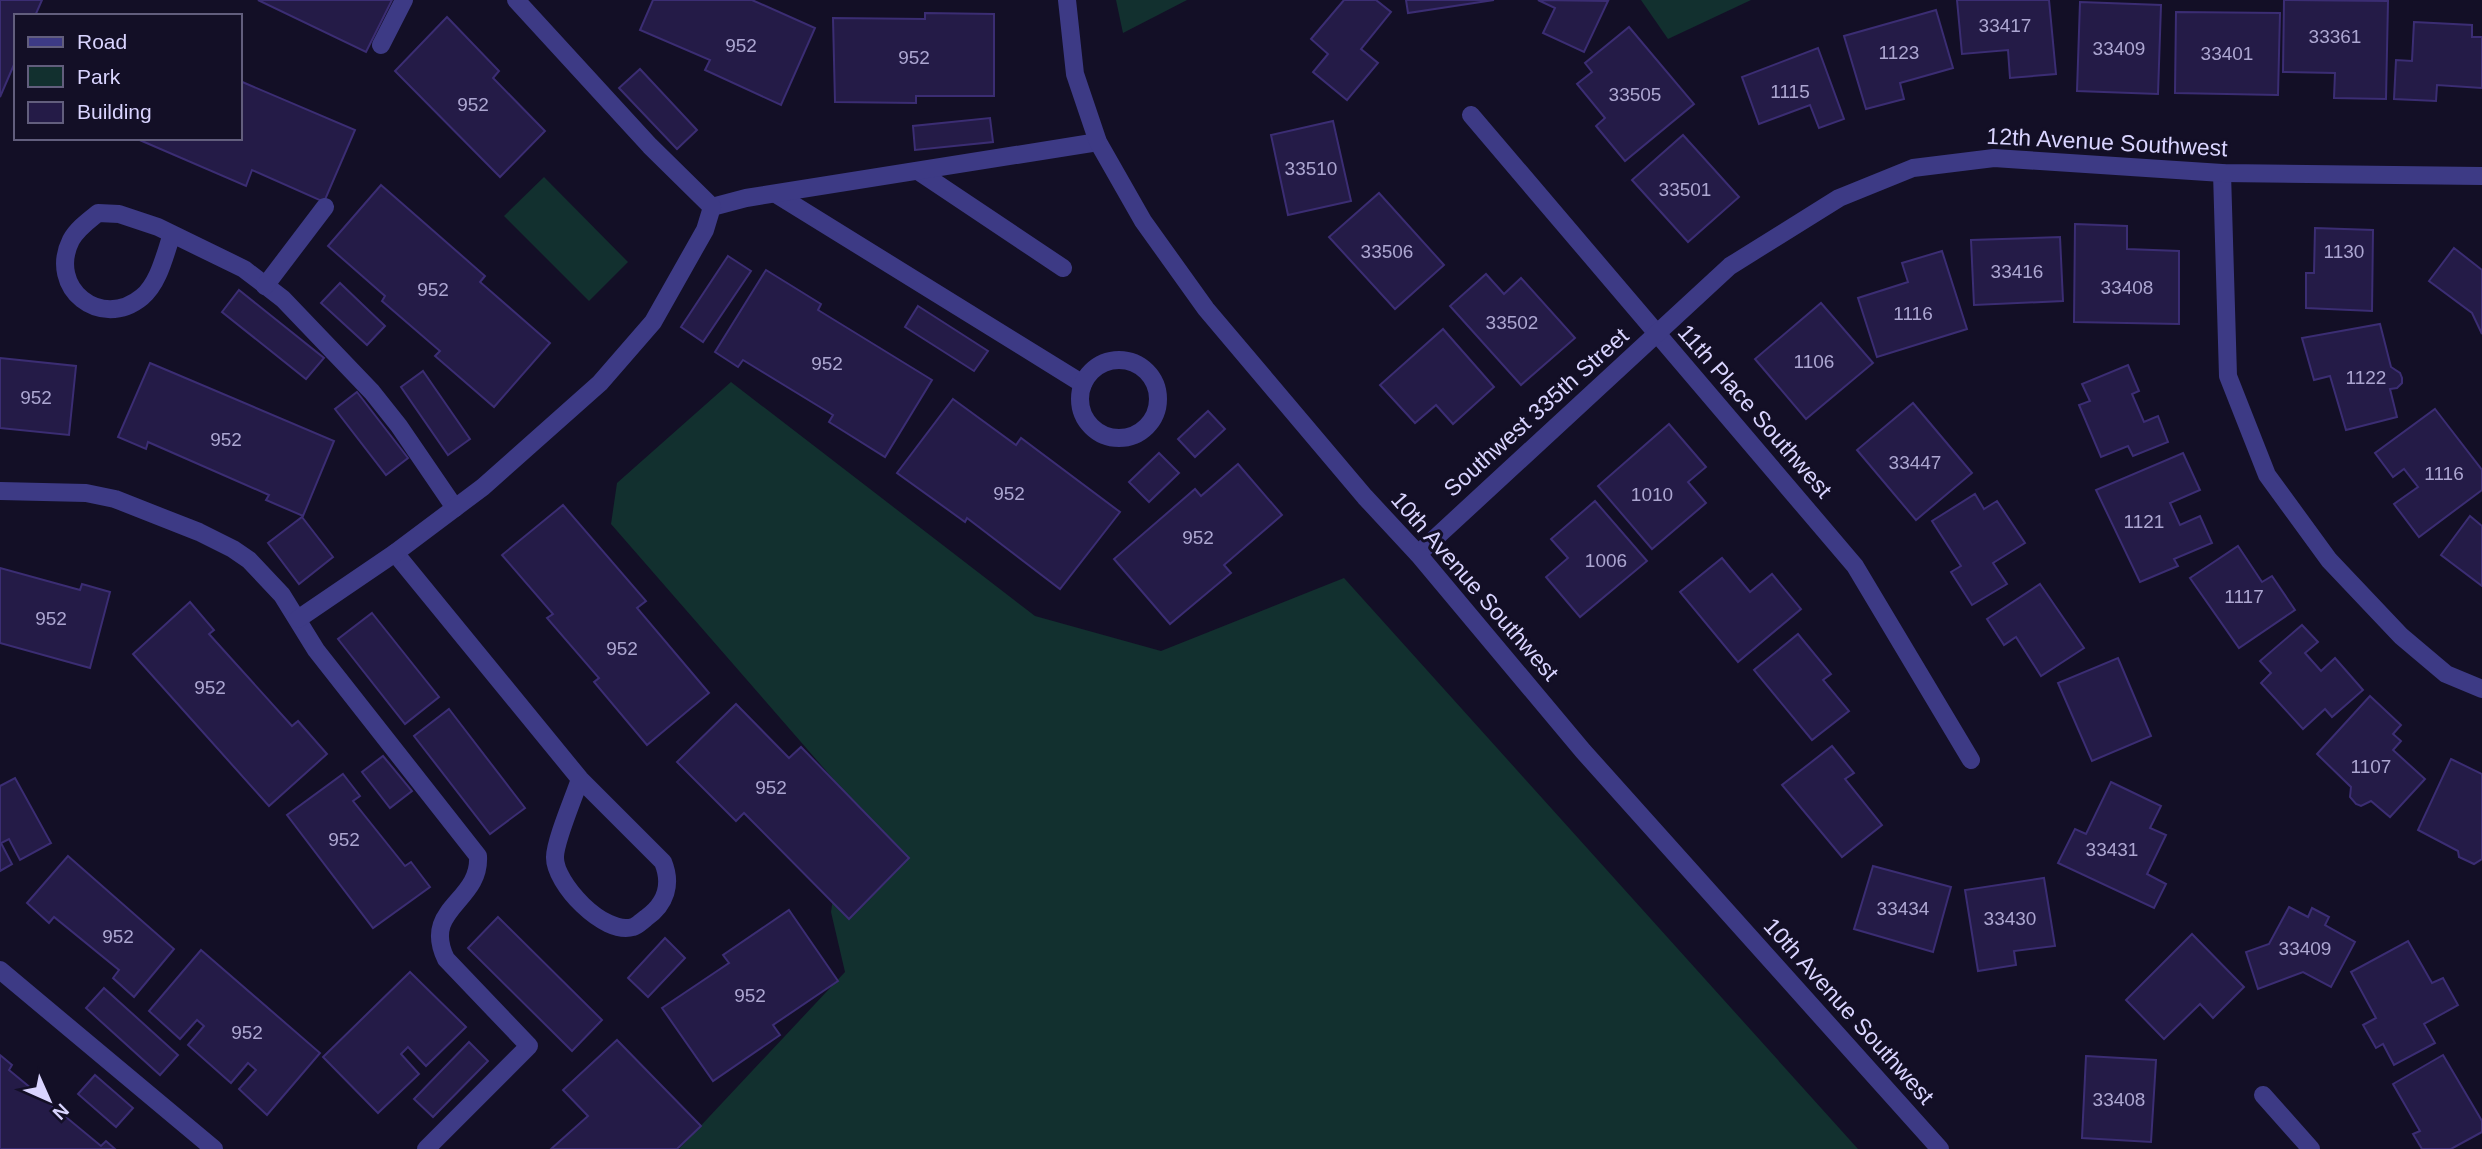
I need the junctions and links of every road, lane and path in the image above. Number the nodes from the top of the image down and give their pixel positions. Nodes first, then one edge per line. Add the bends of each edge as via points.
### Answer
1 (404, 0) edge
2 (516, 0) edge
3 (1068, 0) edge
4 (381, 45) dead end
5 (1471, 115) dead end
6 (1098, 142) junction
7 (918, 171) junction
8 (2222, 173) junction
9 (2482, 176) edge
10 (776, 194) junction
11 (325, 207) dead end
12 (712, 207) junction
13 (172, 234) junction
14 (1063, 268) dead end
15 (265, 286) junction
16 (1657, 335) junction
17 (1083, 384) junction
18 (0, 491) edge
19 (455, 508) junction
20 (395, 553) junction
21 (1418, 554) junction
22 (298, 619) junction
23 (2482, 689) edge
24 (1971, 760) dead end
25 (580, 779) junction
26 (0, 970) edge
27 (2263, 1095) dead end
28 (214, 1149) edge
29 (426, 1149) edge
30 (1940, 1149) edge
31 (2311, 1149) edge

1 - 4 street
2 - 12 street
3 - 6 street, 10th Avenue Southwest via 1075,74
5 - 16 street, 11th Place Southwest
6 - 7 street
6 - 21 street, 10th Avenue Southwest via 1143,221 1206,309
7 - 10 street
7 - 14 street
8 - 9 street, 12th Avenue Southwest
8 - 16 street, 12th Avenue Southwest via 1994,158 1913,168 1839,198 1730,266
8 - 23 street via 2228,376 2267,475 2329,560 2401,635 2446,674
10 - 12 street
10 - 17 street
11 - 15 street
12 - 19 street via 705,230 653,323 600,383
13 - 13 street via 119,214 97,213 72,239 65,260 73,291 88,305 127,307 154,281
13 - 15 street via 244,269
15 - 19 street via 372,392
16 - 21 street, Southwest 335th Street
16 - 24 street, 11th Place Southwest via 1855,566
17 - 17 street via 1082,413 1104,435 1131,437 1148,426 1156,412 1153,379 1144,368 1126,360 1094,369
18 - 22 street via 86,493 115,499 199,531 249,561
19 - 20 street
20 - 22 street
20 - 25 street
21 - 30 street, 10th Avenue Southwest via 1583,751
22 - 29 street via 316,650 478,856 475,880 442,923 440,947 528,1046
25 - 25 street via 663,862 669,876 662,902 633,928 601,920 566,886 556,869 554,854
26 - 28 street
27 - 31 street

